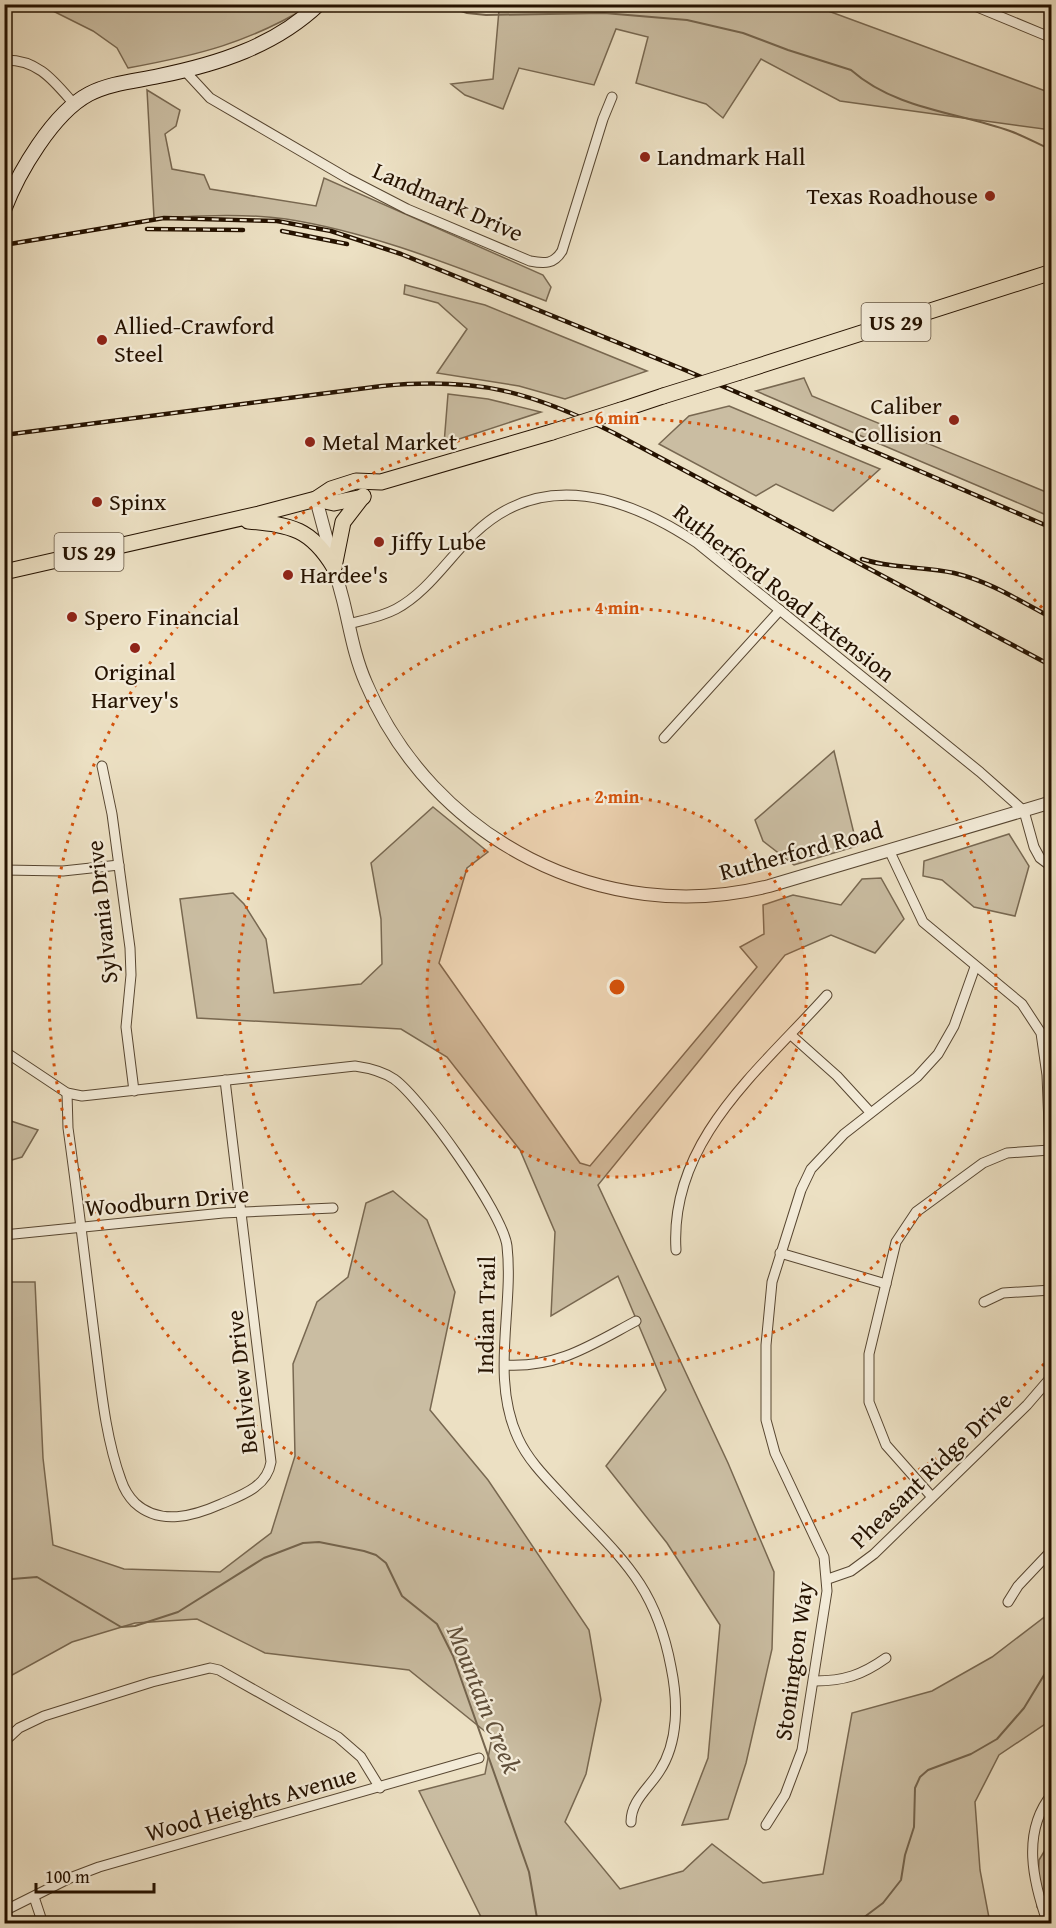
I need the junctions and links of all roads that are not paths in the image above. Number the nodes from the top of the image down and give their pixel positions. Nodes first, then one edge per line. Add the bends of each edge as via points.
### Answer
1 (319, 4) edge
2 (970, 4) edge
3 (1052, 38) edge
4 (4, 60) edge
5 (184, 71) junction
6 (612, 97) dead end
7 (74, 104) junction
8 (4, 210) edge
9 (1052, 272) edge
10 (381, 482) junction
11 (363, 496) junction
12 (316, 499) junction
13 (233, 520) junction
14 (334, 567) junction
15 (4, 572) edge
16 (780, 610) junction
17 (348, 624) junction
18 (664, 738) dead end
19 (102, 766) dead end
20 (1052, 802) edge
21 (1024, 811) junction
22 (889, 850) junction
23 (119, 865) junction
24 (1052, 867) edge
25 (4, 870) edge
26 (975, 967) junction
27 (827, 995) dead end
28 (791, 1035) junction
29 (4, 1051) edge
30 (225, 1080) junction
31 (134, 1091) junction
32 (67, 1093) junction
33 (870, 1112) junction
34 (1050, 1150) junction
35 (1052, 1198) edge
36 (333, 1208) dead end
37 (242, 1214) junction
38 (81, 1227) junction
39 (4, 1235) edge
40 (676, 1250) dead end
41 (780, 1253) junction
42 (886, 1284) junction
43 (1052, 1290) edge
44 (984, 1302) dead end
45 (636, 1321) dead end
46 (505, 1365) junction
47 (1052, 1376) edge
48 (932, 1497) junction
49 (1052, 1550) edge
50 (828, 1579) junction
51 (1008, 1602) dead end
52 (886, 1658) dead end
53 (815, 1681) junction
54 (4, 1742) edge
55 (479, 1758) dead end
56 (380, 1788) junction
57 (1052, 1794) edge
58 (631, 1822) dead end
59 (766, 1825) dead end
60 (33, 1897) junction
61 (4, 1911) edge
62 (43, 1923) edge
63 (1048, 1923) edge

1 - 5 main road via 270,41
2 - 3 street
4 - 7 street via 18,59 45,72
5 - 6 street, Landmark Drive via 210,98 347,178 440,224 542,264 552,262 562,251
5 - 7 main road via 105,87
7 - 8 main road via 45,138
9 - 10 main road, US 29, bridge via 552,432
10 - 11 main road, US 29
10 - 12 main road, US 29 via 356,481
11 - 12 main road, US 29 via 334,504
11 - 14 main road via 343,522
12 - 13 main road, US 29
12 - 14 street, Rutherford Road
13 - 14 main road via 283,525 300,531 322,548
13 - 15 main road, US 29
14 - 17 street, Rutherford Road
16 - 17 street, Rutherford Road Extension via 697,543 657,518 610,500 564,495 530,501 499,514 474,533 407,602 384,615
16 - 18 street
16 - 21 street, Rutherford Road Extension
17 - 22 street, Rutherford Road via 366,684 390,732 412,764 447,803 475,826 556,872 621,891 723,895 769,886
19 - 23 street, Sylvania Drive
20 - 21 street, Rutherford Road
21 - 22 street, Rutherford Road
21 - 24 street via 1034,847
22 - 26 street via 923,922
23 - 25 street via 63,872
23 - 31 street, Sylvania Drive via 130,948 126,1028
26 - 33 street, Stonington Way via 954,1026 938,1054 917,1077
26 - 34 street via 1022,1004 1041,1033
27 - 28 street
28 - 33 street
28 - 40 street via 702,1138 690,1165 677,1215
29 - 32 street
30 - 31 street, Indian Trail
30 - 37 street, Bellview Drive
30 - 46 street, Indian Trail via 356,1066 388,1076 408,1091 436,1126 504,1232 508,1255
31 - 32 street, Indian Trail via 82,1096
32 - 38 street, Bellview Drive
33 - 41 street, Stonington Way via 811,1169
34 - 35 street
34 - 42 street via 995,1157 927,1203 901,1231
36 - 37 street, Woodburn Drive
37 - 38 street, Woodburn Drive
37 - 38 street, Bellview Drive via 270,1468 255,1487 206,1511 182,1517 161,1516 141,1508 121,1481 103,1402
38 - 39 street, Woodburn Drive
41 - 42 street
41 - 50 street, Stonington Way via 769,1307 766,1420 775,1453 824,1557
42 - 48 street via 869,1354 869,1402 886,1445
43 - 44 street via 1003,1293
45 - 46 street via 560,1360
46 - 58 street, Indian Trail via 509,1411 522,1446 630,1566 651,1602 666,1642 675,1695 672,1742 660,1771 636,1802
47 - 48 street, Pheasant Ridge Drive
48 - 50 street, Pheasant Ridge Drive via 862,1564
49 - 51 street
50 - 53 street, Stonington Way
52 - 53 street via 858,1676
53 - 59 street, Stonington Way via 798,1765
54 - 56 street via 19,1728 44,1716 210,1668 338,1737 361,1757
55 - 56 street, Wood Heights Avenue
56 - 60 street, Wood Heights Avenue via 99,1867
57 - 63 street via 1044,1804 1031,1845 1036,1890
60 - 61 street, Wood Heights Avenue
60 - 62 street

